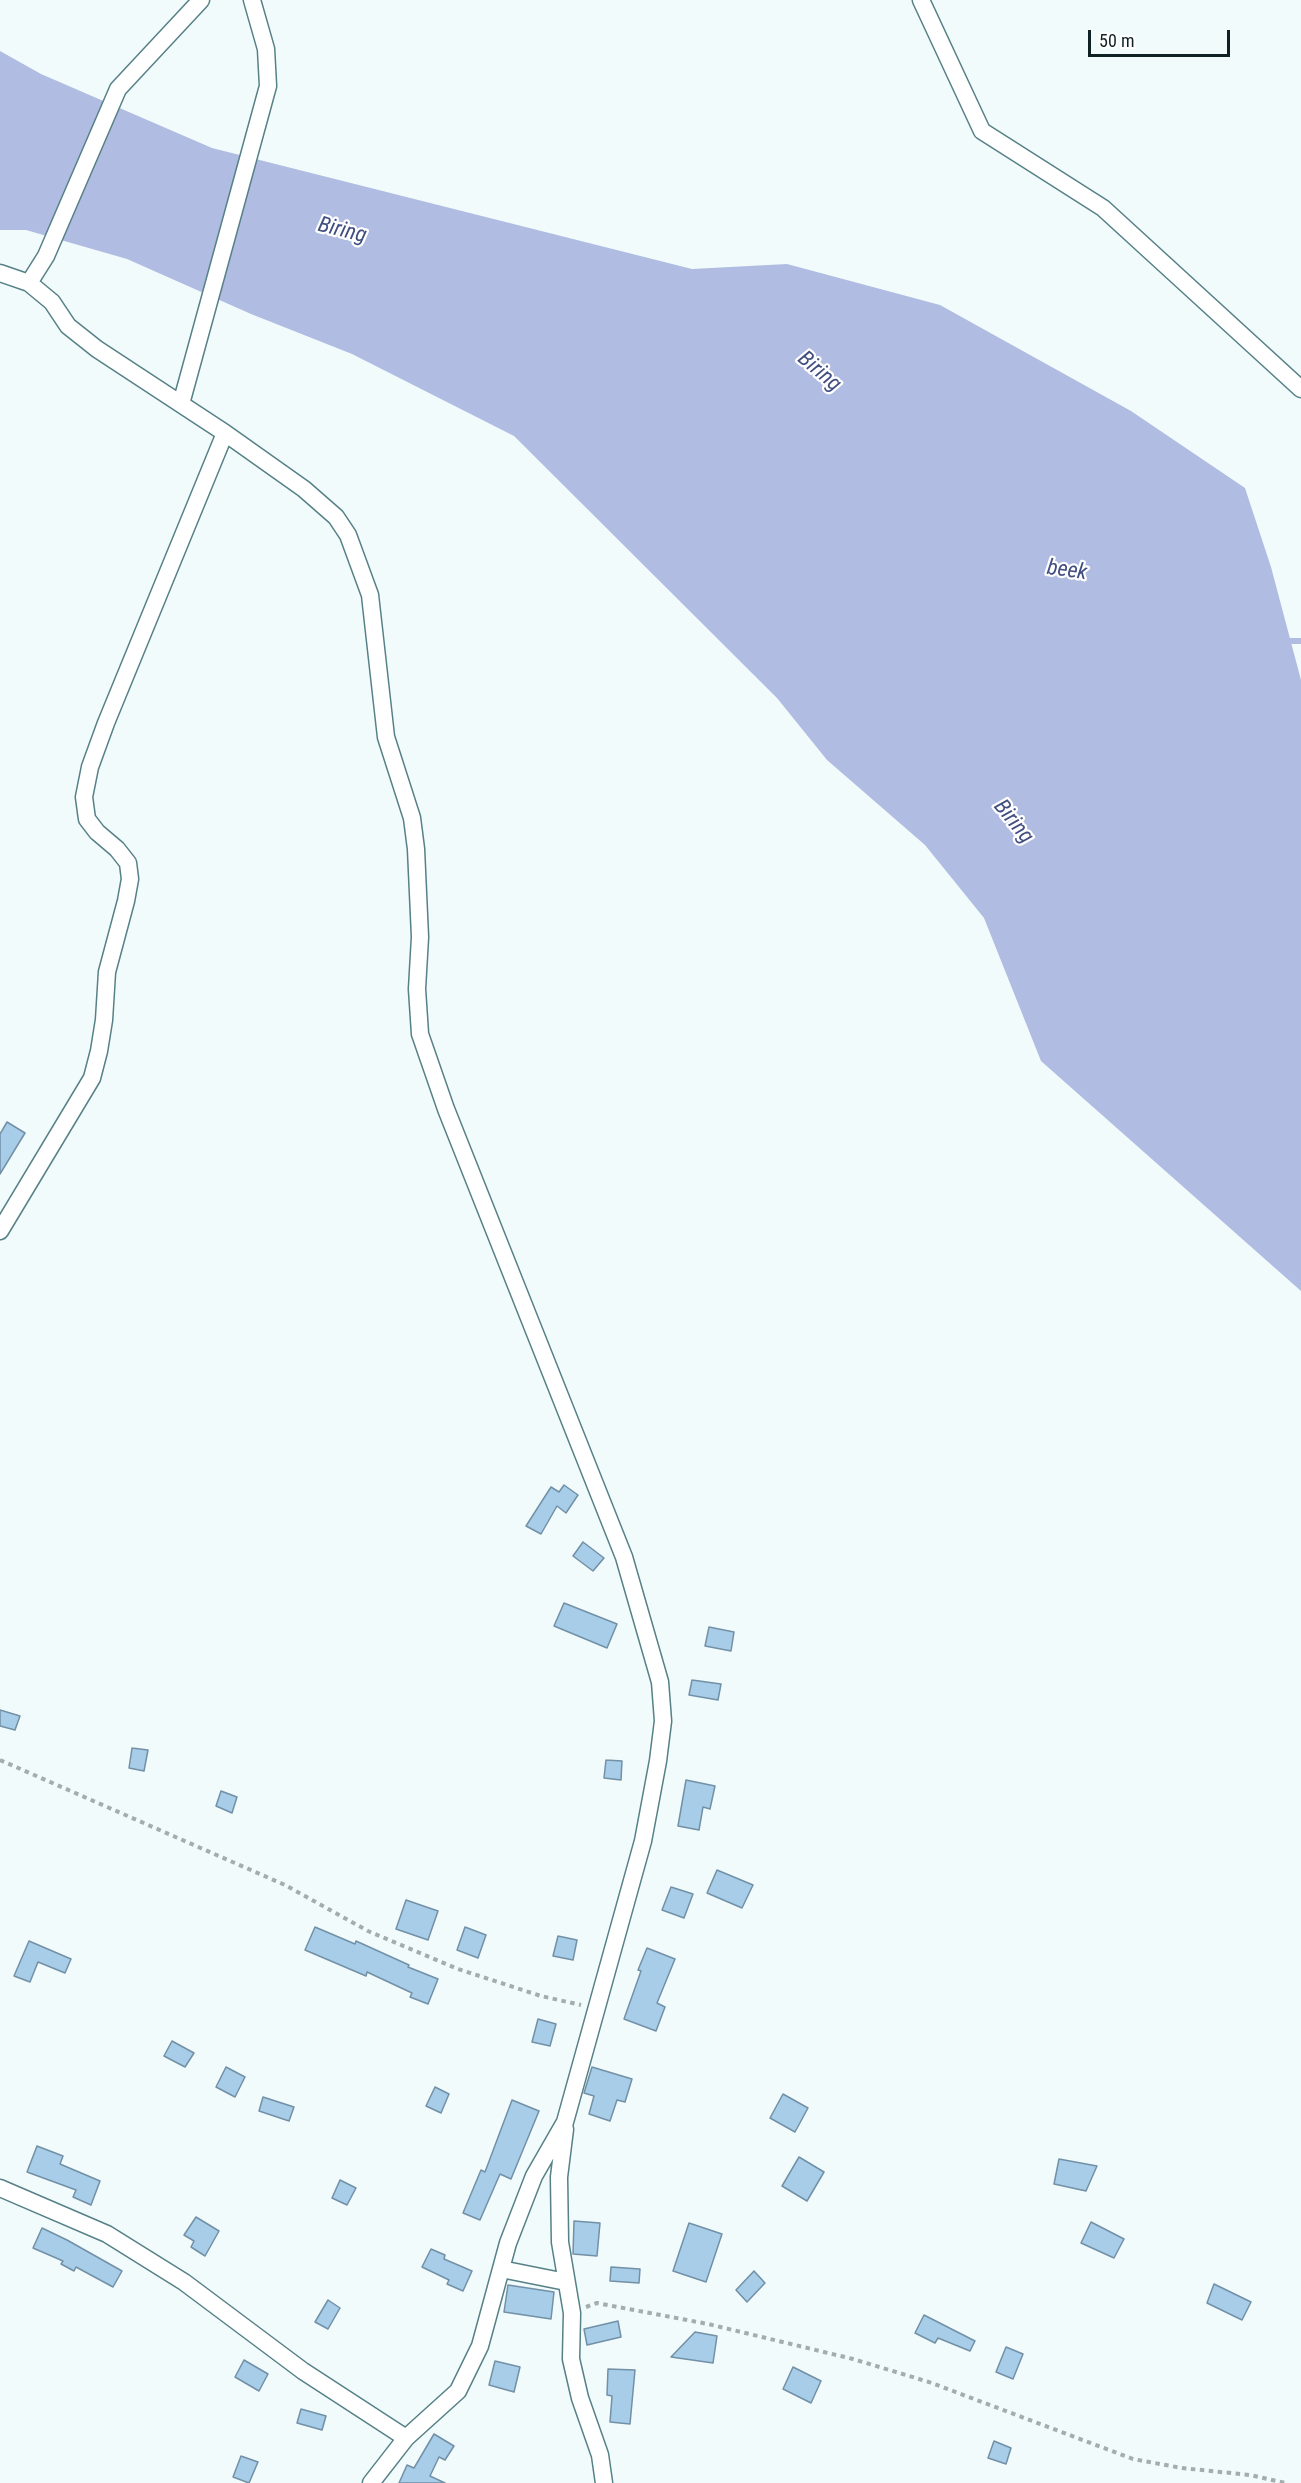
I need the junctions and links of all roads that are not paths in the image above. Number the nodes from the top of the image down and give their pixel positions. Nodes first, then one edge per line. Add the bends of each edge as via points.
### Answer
1 (201, 0) edge
2 (252, 0) edge
3 (921, 0) edge
4 (0, 273) edge
5 (29, 283) junction
6 (1301, 389) edge
7 (181, 404) junction
8 (225, 433) junction
9 (0, 1231) edge
10 (566, 2122) junction
11 (0, 2188) edge
12 (501, 2269) junction
13 (566, 2282) junction
14 (405, 2439) junction
15 (371, 2483) edge
16 (604, 2483) edge

1 - 5 street via 118,89 46,256
2 - 7 street via 266,49 268,86
3 - 6 street via 982,131 1103,208
4 - 5 street
5 - 7 street via 52,302 68,326
7 - 8 street
8 - 9 street via 90,767 84,797 87,819 128,863 130,879 107,972 104,1020 92,1078
8 - 10 street via 304,489 336,517 358,559 370,595 386,737 412,818 420,937 420,1034 446,1109 624,1557 660,1682 662,1731 643,1841
10 - 12 street via 534,2176
10 - 13 street via 559,2176 560,2242
11 - 14 street via 117,2240 184,2282 303,2372
12 - 13 street
12 - 14 street via 480,2346 458,2391
13 - 16 street via 572,2313 571,2359 600,2455
14 - 15 street

